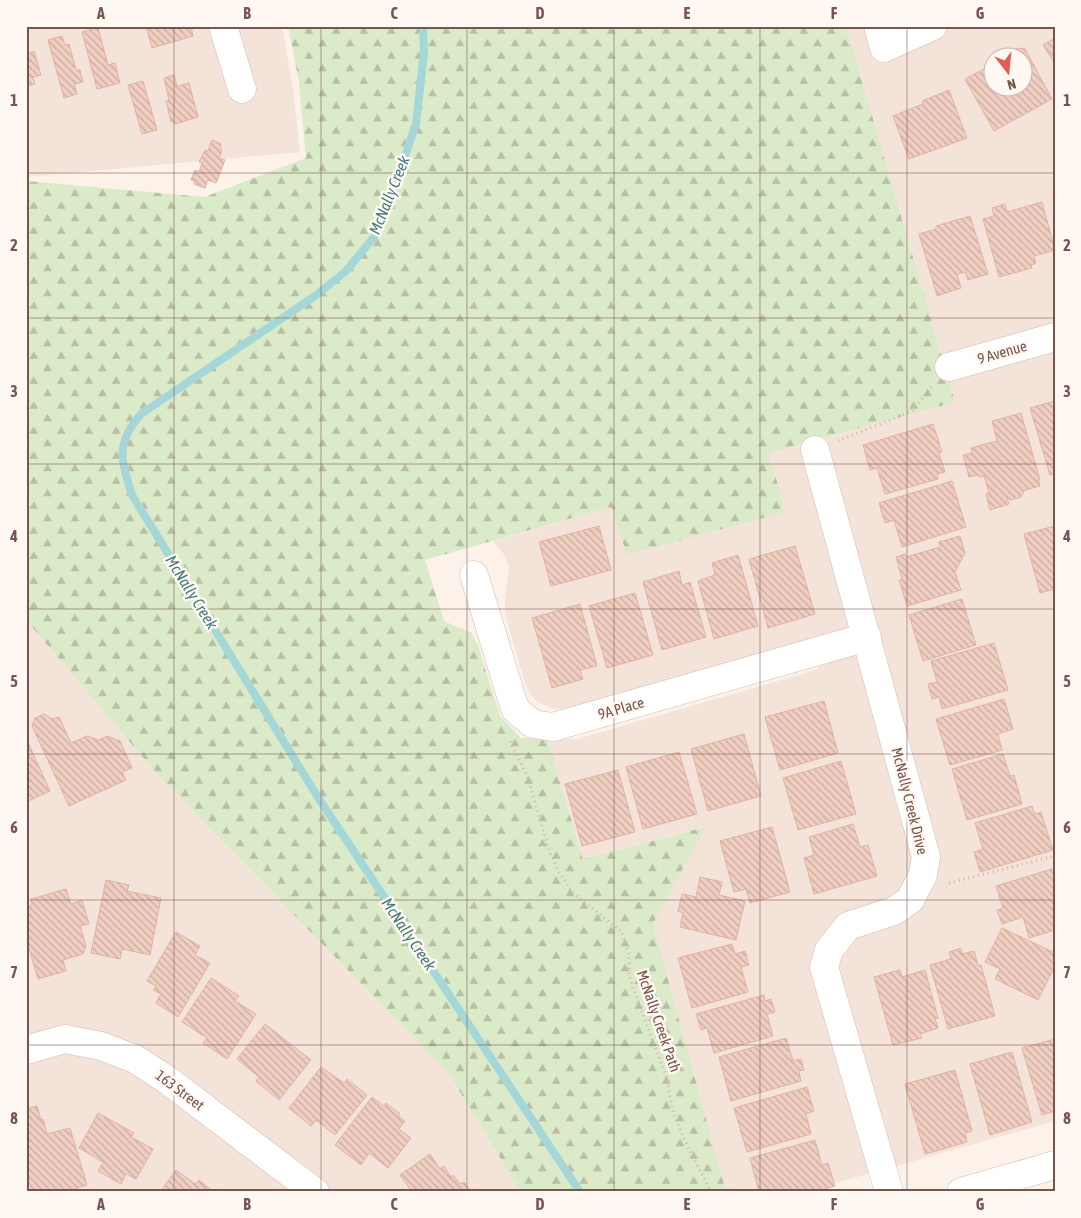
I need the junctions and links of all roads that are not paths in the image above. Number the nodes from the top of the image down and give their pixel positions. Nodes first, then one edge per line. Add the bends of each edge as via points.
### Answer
1 (223, 26) edge
2 (878, 26) edge
3 (933, 26) edge
4 (242, 89) dead end
5 (1055, 337) edge
6 (949, 367) road end
7 (815, 450) road end
8 (474, 575) dead end
9 (867, 637) junction
10 (26, 1050) edge
11 (1055, 1165) edge
12 (315, 1192) edge
13 (889, 1192) edge
14 (960, 1192) edge

1 - 4 street
2 - 3 street via 884,48
5 - 6 street, 9 Avenue
7 - 9 street, McNally Creek Drive
8 - 9 street, 9A Place via 515,709 533,724 553,728
9 - 13 street, McNally Creek Drive via 926,857 923,875 910,900 894,911 848,926 829,950 824,967
10 - 12 street, 163 Street via 65,1039 101,1046 135,1059
11 - 14 street

